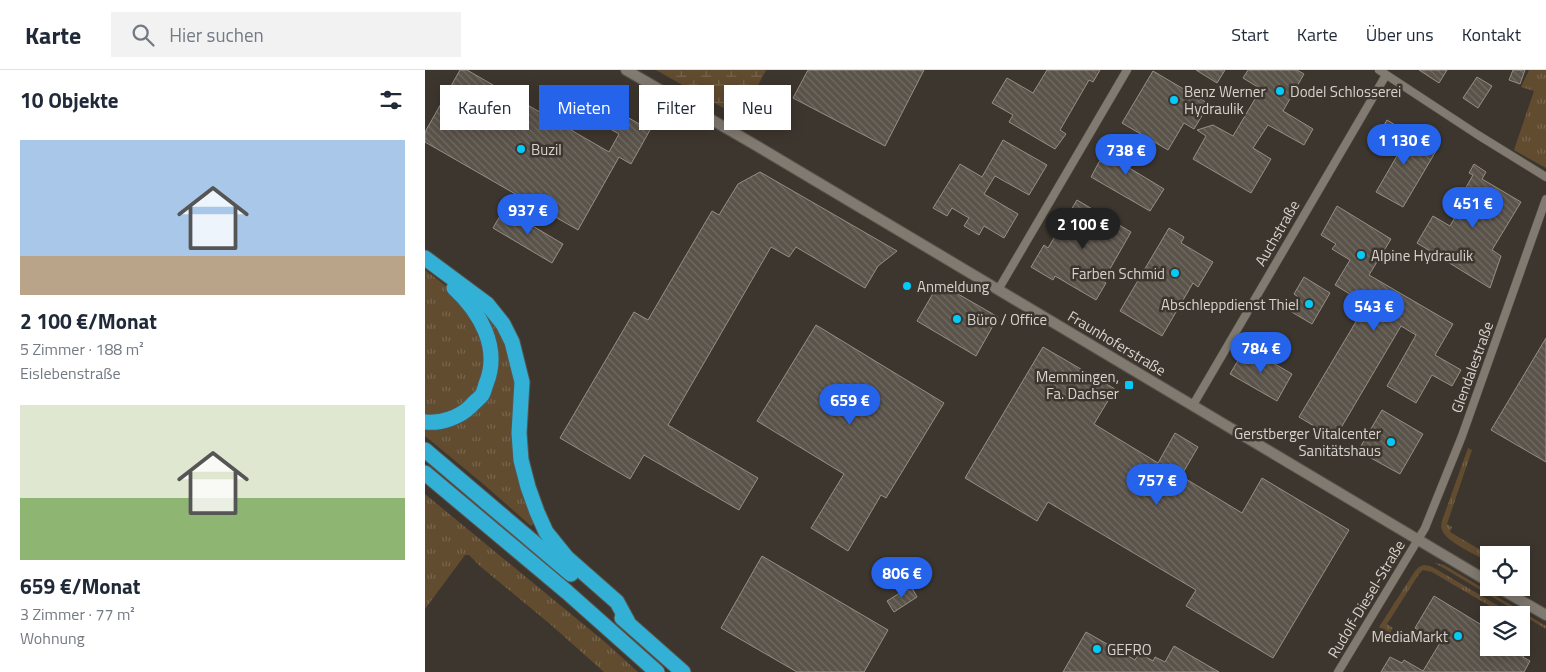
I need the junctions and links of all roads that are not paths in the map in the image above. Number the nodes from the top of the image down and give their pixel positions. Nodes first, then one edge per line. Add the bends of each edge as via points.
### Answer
1 (626, 70) edge
2 (1127, 70) edge
3 (1383, 72) edge
4 (1546, 177) edge
5 (1546, 199) edge
6 (425, 258) edge
7 (425, 266) edge
8 (998, 290) junction
9 (1193, 405) junction
10 (425, 422) edge
11 (425, 450) edge
12 (425, 473) edge
13 (1418, 540) junction
14 (1480, 577) edge
15 (1513, 596) edge
16 (1546, 615) edge
17 (629, 624) junction
18 (657, 672) edge
19 (683, 672) edge
20 (1338, 672) edge

1 - 8 street, Fraunhoferstraße
2 - 8 street
3 - 4 street
3 - 9 street, Auchstraße
5 - 13 street, Glendalestraße via 1461,438
6 - 17 highway via 487,304 503,324 512,342 522,382 521,460 537,512 546,532 567,558 617,602
7 - 10 highway via 451,284 465,300 481,322 492,357 482,394 465,412 447,420
8 - 9 street, Fraunhoferstraße
9 - 13 street, Fraunhoferstraße
11 - 17 highway
12 - 18 highway
13 - 14 street, Fraunhoferstraße
13 - 20 street, Rudolf-Diesel-Straße
15 - 16 street
17 - 19 highway

